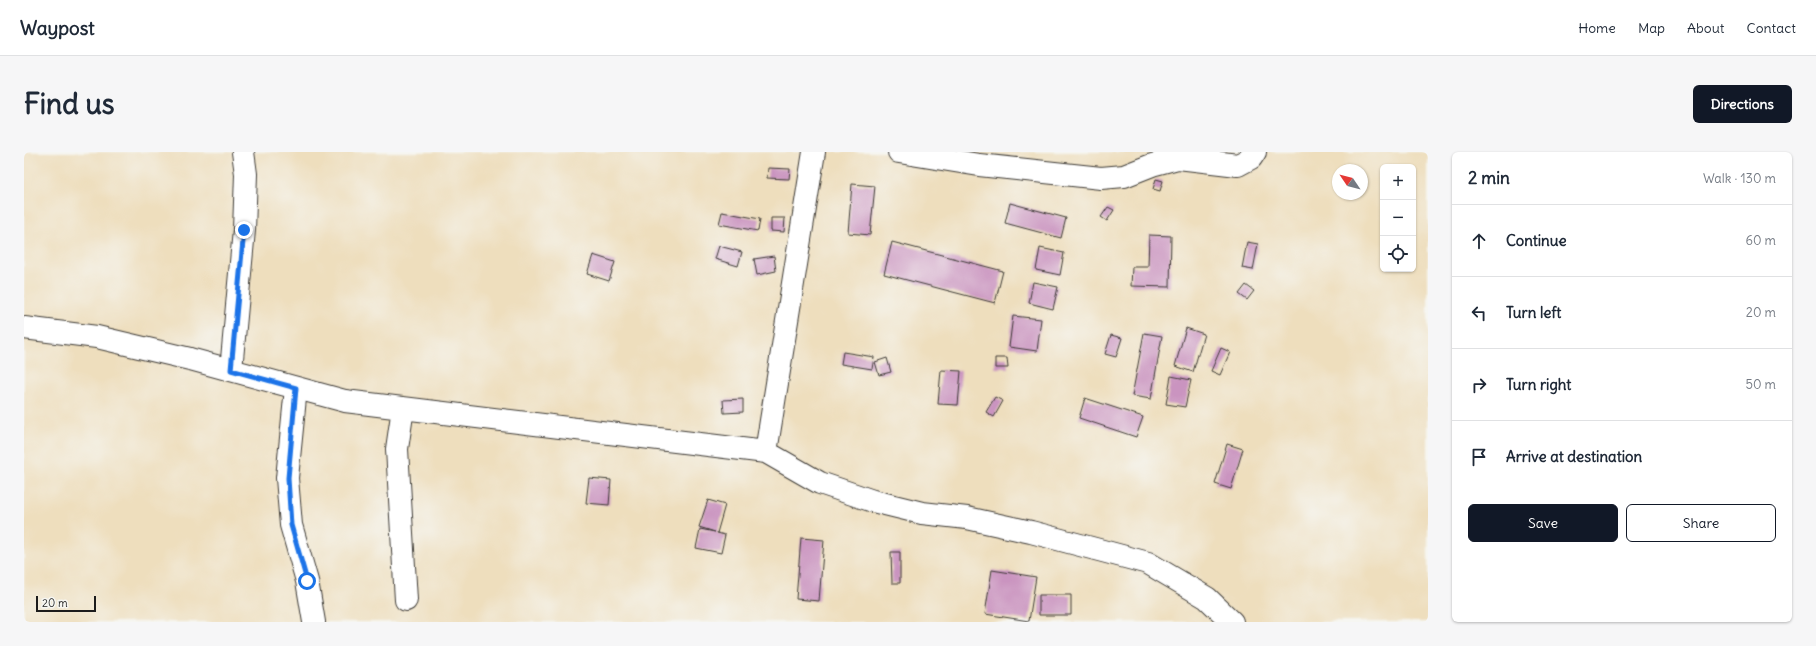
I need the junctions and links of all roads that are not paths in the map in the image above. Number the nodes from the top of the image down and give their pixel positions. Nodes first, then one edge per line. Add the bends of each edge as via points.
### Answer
1 (244, 152) edge
2 (814, 152) edge
3 (899, 152) edge
4 (1254, 152) edge
5 (24, 328) edge
6 (231, 370) junction
7 (296, 388) junction
8 (403, 408) junction
9 (766, 452) junction
10 (406, 600) dead end
11 (314, 622) edge
12 (1232, 622) edge

1 - 6 street via 244,230
2 - 9 street
3 - 4 street via 979,165 1101,178 1124,176 1178,158 1238,165 1251,158
5 - 6 street via 97,337
6 - 7 street
7 - 8 street via 345,402
7 - 11 street via 288,478 290,517 307,581
8 - 9 street
8 - 10 street via 397,450
9 - 12 street via 820,483 873,501 922,513 967,518 1031,532 1148,563 1207,598

